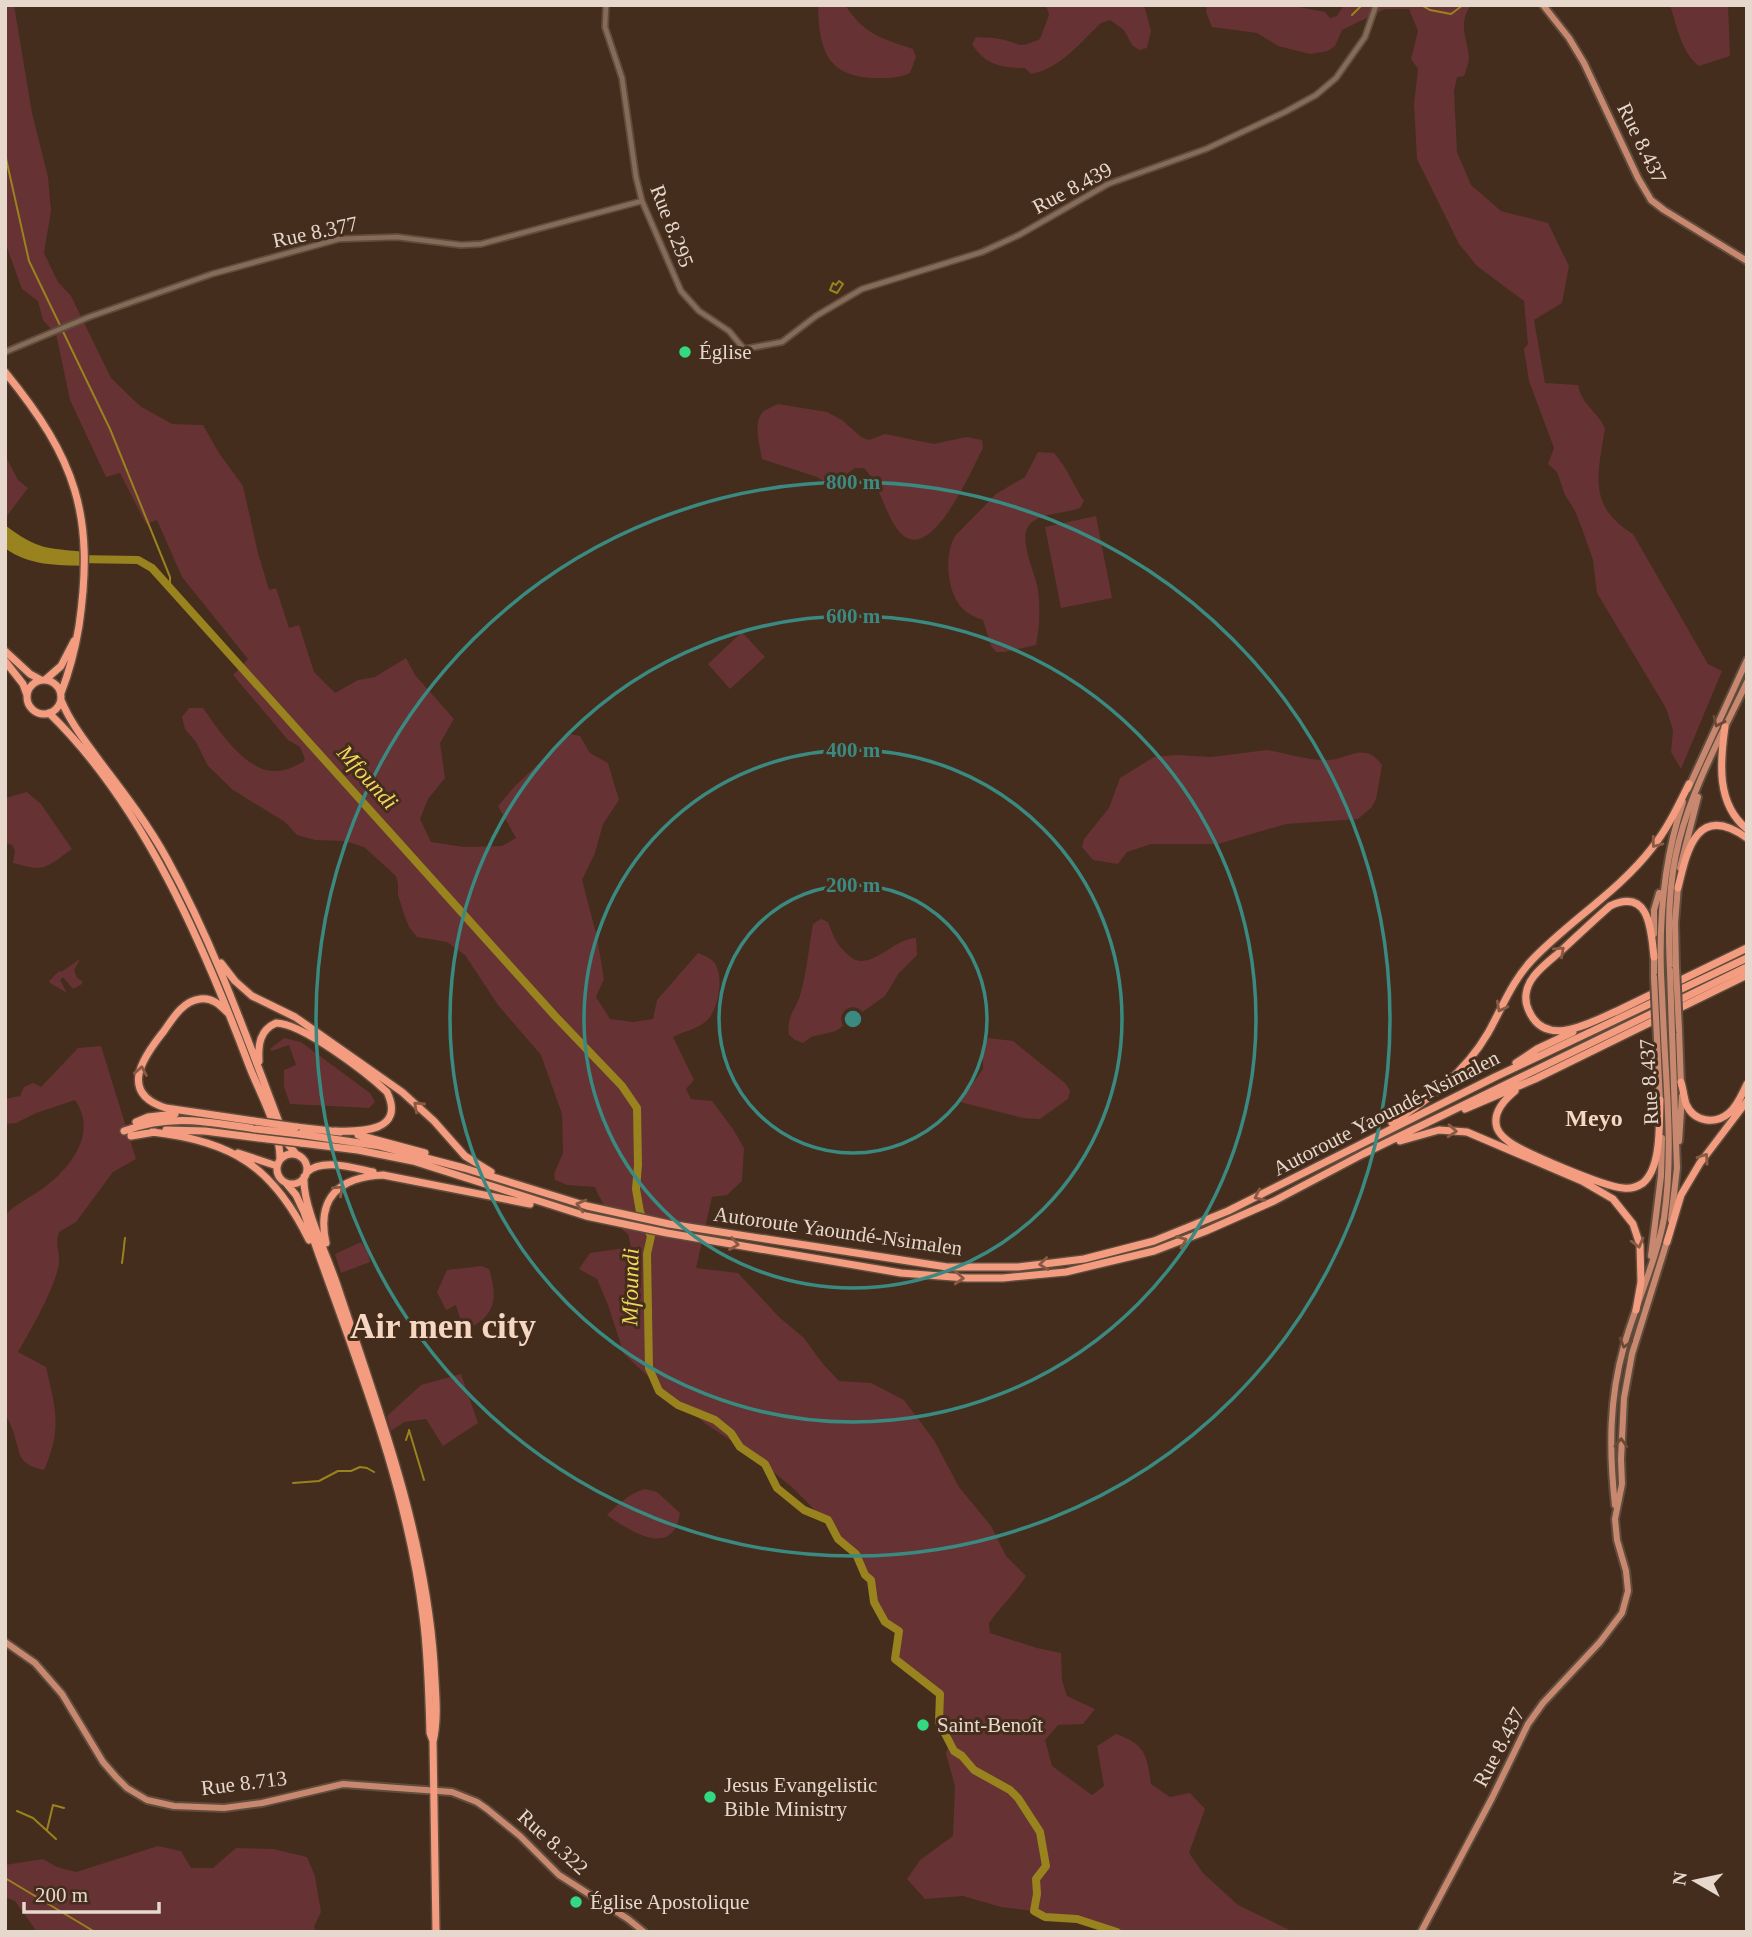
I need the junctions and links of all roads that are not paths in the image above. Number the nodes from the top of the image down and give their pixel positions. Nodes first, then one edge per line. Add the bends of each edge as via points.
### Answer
1 (606, 5) edge
2 (1376, 5) edge
3 (1543, 5) edge
4 (642, 201) junction
5 (1747, 261) edge
6 (744, 349) joint
7 (5, 352) edge
8 (5, 372) edge
9 (78, 627) junction
10 (5, 651) edge
11 (1747, 660) edge
12 (5, 662) edge
13 (43, 680) junction
14 (1747, 682) edge
15 (27, 695) junction
16 (61, 697) junction
17 (48, 713) junction
18 (1726, 727) junction
19 (1703, 775) junction
20 (1689, 784) junction
21 (1747, 829) edge
22 (1747, 838) edge
23 (1665, 867) junction
24 (1678, 888) junction
25 (1747, 948) edge
26 (214, 954) junction
27 (1654, 957) junction
28 (1747, 958) edge
29 (1747, 967) edge
30 (1673, 969) junction
31 (1747, 975) edge
32 (1658, 976) junction
33 (1747, 982) edge
34 (1716, 992) junction
35 (1619, 1010) junction
36 (230, 1014) junction
37 (1675, 1032) junction
38 (1661, 1037) junction
39 (260, 1072) junction
40 (1495, 1077) junction
41 (1535, 1079) junction
42 (1681, 1082) junction
43 (1747, 1084) edge
44 (1660, 1100) junction
45 (1747, 1101) edge
46 (219, 1116) junction
47 (1438, 1118) junction
48 (255, 1125) junction
49 (335, 1131) junction
50 (152, 1132) junction
51 (128, 1133) junction
52 (299, 1135) junction
53 (1370, 1138) junction
54 (230, 1151) junction
55 (296, 1154) junction
56 (1363, 1154) junction
57 (279, 1162) junction
58 (444, 1162) junction
59 (1677, 1168) junction
60 (305, 1175) junction
61 (383, 1175) junction
62 (286, 1183) junction
63 (537, 1191) junction
64 (586, 1216) junction
65 (1667, 1242) junction
66 (1648, 1277) junction
67 (331, 1278) junction
68 (1636, 1310) junction
69 (1616, 1510) junction
70 (5, 1642) edge
71 (435, 1789) junction
72 (436, 1932) edge
73 (644, 1932) edge
74 (1421, 1932) edge

1 - 4 street, Rue 8.295 via 605,27 622,78
2 - 6 street, Rue 8.439 via 1365,37 1336,78 1285,112 1206,149 1108,184 982,252 862,289 782,342
3 - 5 main road, Rue 8.437 via 1584,63 1651,200
4 - 6 street, Rue 8.295 via 681,291
4 - 7 street, Rue 8.377 via 481,244 397,237 339,239 212,274
8 - 9 highway via 60,451 80,506 86,552
9 - 13 highway via 61,666
9 - 16 highway
10 - 13 highway
11 -> 20 main road, Rue 8.437
12 - 15 highway
13 - 15 highway
13 - 16 highway via 55,684
14 - 18 main road, Rue 8.437
15 - 17 highway via 33,709
16 - 17 highway via 57,709
16 - 26 highway via 68,717 165,856
17 - 36 highway via 96,767 161,868 192,925
18 - 19 main road, Rue 8.437
18 - 21 highway via 1722,783 1729,804
19 - 24 main road
19 - 30 main road, Rue 8.437 via 1673,871 1668,920
20 - 23 main road, Rue 8.437
20 -> 53 highway via 1651,850 1531,961 1462,1069 1433,1096
22 - 24 highway via 1724,827 1703,830 1689,845
23 - 27 main road via 1654,910
23 - 32 main road, Rue 8.437
24 - 30 main road
25 - 35 highway
26 - 39 highway
63 -> 26 highway via 465,1156 402,1092 295,1017 252,996
27 - 32 main road
35 -> 27 highway via 1556,1032 1534,1020 1526,1001 1527,989 1534,975 1619,902 1644,910
28 - 40 highway, Autoroute Yaoundé-Nsimalen
29 - 47 highway, Autoroute Yaoundé-Nsimalen
30 - 37 main road, Rue 8.437, bridge
31 - 34 highway
32 - 38 main road, Rue 8.437, bridge
33 - 34 highway
34 - 41 highway
35 - 40 highway via 1537,1049
46 -> 36 highway via 155,1105 144,1097 139,1073 144,1056 187,1003 209,999
36 - 57 highway via 276,1136
37 - 42 main road
37 - 59 main road, Rue 8.437
38 - 44 main road
38 - 66 main road, Rue 8.437 via 1669,1132 1667,1192
39 - 49 highway via 260,1039 270,1026 284,1023 306,1032 387,1092 389,1115 378,1128
39 - 55 highway via 287,1143
40 - 53 highway, Autoroute Yaoundé-Nsimalen
41 - 44 highway via 1502,1104 1496,1119 1502,1136 1619,1188 1643,1183 1653,1168
41 - 47 highway
42 - 43 highway via 1690,1111 1706,1121 1729,1113
42 - 59 main road
44 - 66 main road via 1661,1176
65 -> 45 highway via 1681,1195
46 - 48 highway
46 - 51 highway via 148,1117
47 - 56 highway, Autoroute Yaoundé-Nsimalen
48 - 51 highway, Autoroute Yaoundé-Nsimalen via 176,1119 149,1122
48 - 52 highway, Autoroute Yaoundé-Nsimalen, bridge
49 - 52 highway
49 - 58 highway via 398,1144
50 - 51 highway, Autoroute Yaoundé-Nsimalen
50 - 52 highway, Autoroute Yaoundé-Nsimalen, bridge via 186,1129 259,1138
50 - 54 highway
52 - 58 highway, Autoroute Yaoundé-Nsimalen via 380,1146
52 - 64 highway, Autoroute Yaoundé-Nsimalen via 413,1161
53 -> 63 highway, Autoroute Yaoundé-Nsimalen via 1270,1192 1190,1227 1118,1251 1018,1267 947,1267 669,1224
54 - 57 highway
54 - 67 highway via 283,1194
55 - 57 highway via 288,1153
55 - 60 highway via 304,1159
64 -> 56 highway, Autoroute Yaoundé-Nsimalen via 933,1276 1034,1276 1096,1266 1178,1242 1275,1201
56 -> 68 highway via 1420,1134 1454,1130 1482,1137 1600,1191 1622,1208 1640,1245 1642,1282
57 - 62 highway via 278,1176
58 - 63 highway, Autoroute Yaoundé-Nsimalen
59 - 65 main road, Rue 8.437
60 - 61 highway via 317,1166 331,1165
60 - 62 highway via 296,1183
60 - 67 highway via 304,1188
61 - 64 highway
67 -> 61 highway via 323,1230 329,1199 359,1177
62 - 67 highway via 300,1203
69 -> 65 main road, Rue 8.437 via 1622,1483 1628,1374
66 - 68 main road, Rue 8.437
67 - 71 highway via 408,1533 423,1615
68 -> 69 main road, Rue 8.437 via 1611,1413
69 - 74 main road, Rue 8.437 via 1628,1591 1622,1614 1528,1724
70 - 71 main road, Rue 8.713 via 35,1663 62,1694 103,1762 127,1788 147,1800 224,1808 343,1784
71 - 72 highway
71 - 73 main road, Rue 8.322 via 477,1802 567,1881

